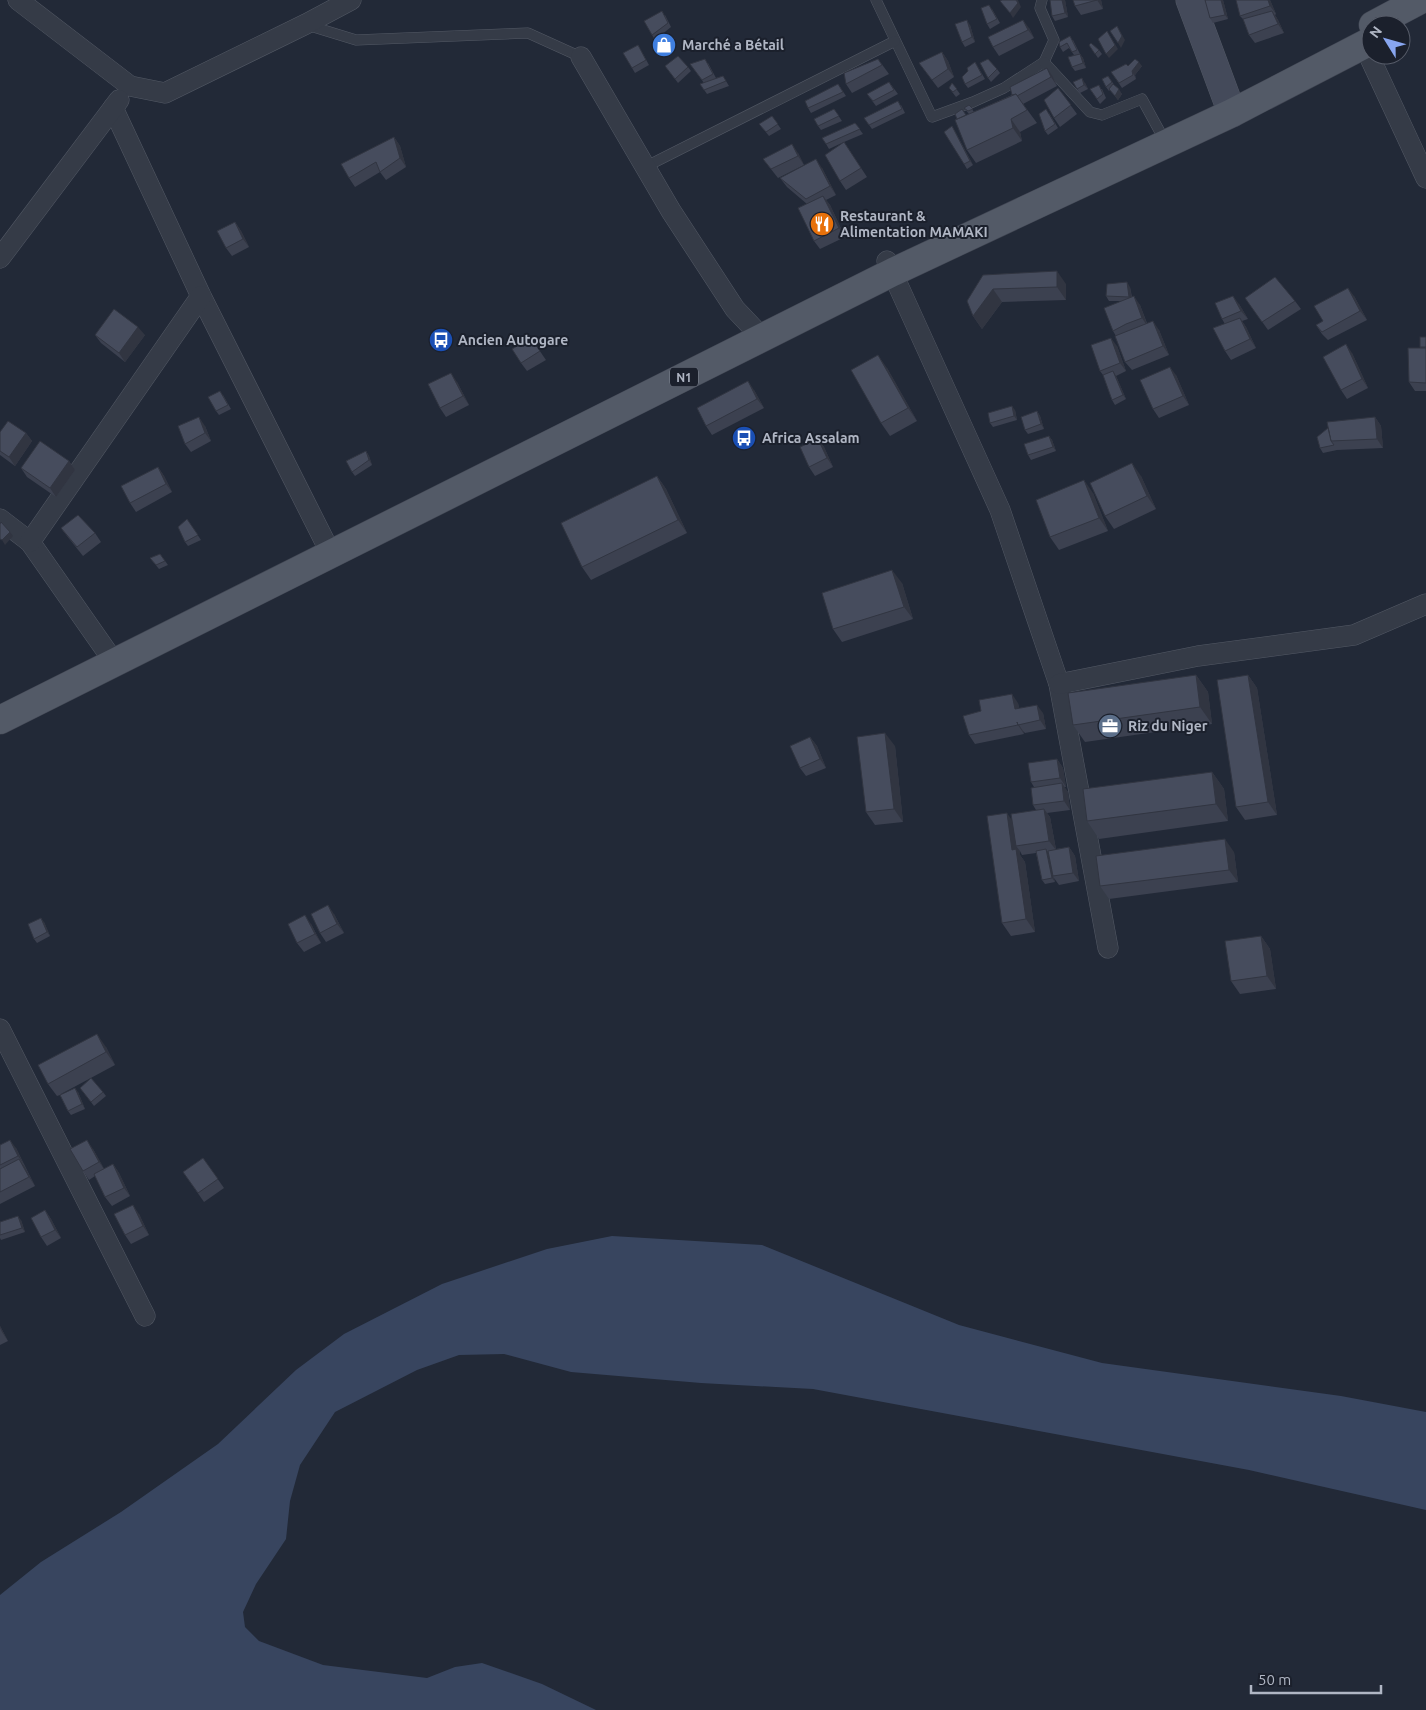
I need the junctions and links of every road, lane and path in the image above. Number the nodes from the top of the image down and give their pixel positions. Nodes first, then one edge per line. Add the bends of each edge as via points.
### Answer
1 (18, 0) edge
2 (351, 0) edge
3 (876, 0) edge
4 (1042, 0) edge
5 (1190, 0) edge
6 (1420, 0) edge
7 (1426, 14) edge
8 (1398, 15) edge
9 (1411, 21) edge
10 (306, 24) junction
11 (1361, 39) edge
12 (895, 41) junction
13 (581, 57) joint
14 (1044, 62) junction
15 (1382, 65) edge
16 (130, 86) junction
17 (1229, 107) junction
18 (113, 108) junction
19 (1160, 132) junction
20 (645, 167) junction
21 (1426, 178) edge
22 (0, 258) edge
23 (890, 266) junction
24 (201, 296) junction
25 (756, 334) junction
26 (0, 519) edge
27 (30, 542) junction
28 (325, 542) junction
29 (1426, 604) edge
30 (107, 652) junction
31 (1059, 684) junction
32 (0, 705) edge
33 (0, 720) edge
34 (1108, 948) dead end
35 (1, 1032) edge
36 (145, 1316) dead end

1 - 16 street
2 - 10 street
3 - 12 lane
4 - 14 lane via 1040,8 1054,40
5 - 17 main road
6 - 8 main road, N1
7 - 9 main road
10 - 13 lane via 356,40 528,33
10 - 16 street via 165,93
11 - 17 main road, N1
12 - 14 lane via 932,117 1004,88
12 - 20 lane
13 - 20 street
14 - 19 lane via 1090,112 1102,116 1142,99
15 - 21 street
16 - 18 street
17 - 19 main road, N1
17 - 23 main road, N1
18 - 22 street
18 - 24 street
19 - 23 main road, N1
20 - 25 street via 735,309
23 - 25 main road, N1
23 - 31 street via 1000,510
24 - 27 street
24 - 28 street
25 - 28 main road, N1
25 - 33 main road, N1
26 - 27 street
27 - 30 street
28 - 30 main road, N1
29 - 31 street via 1354,635 1198,656
30 - 32 main road, N1
31 - 34 street
35 - 36 street

